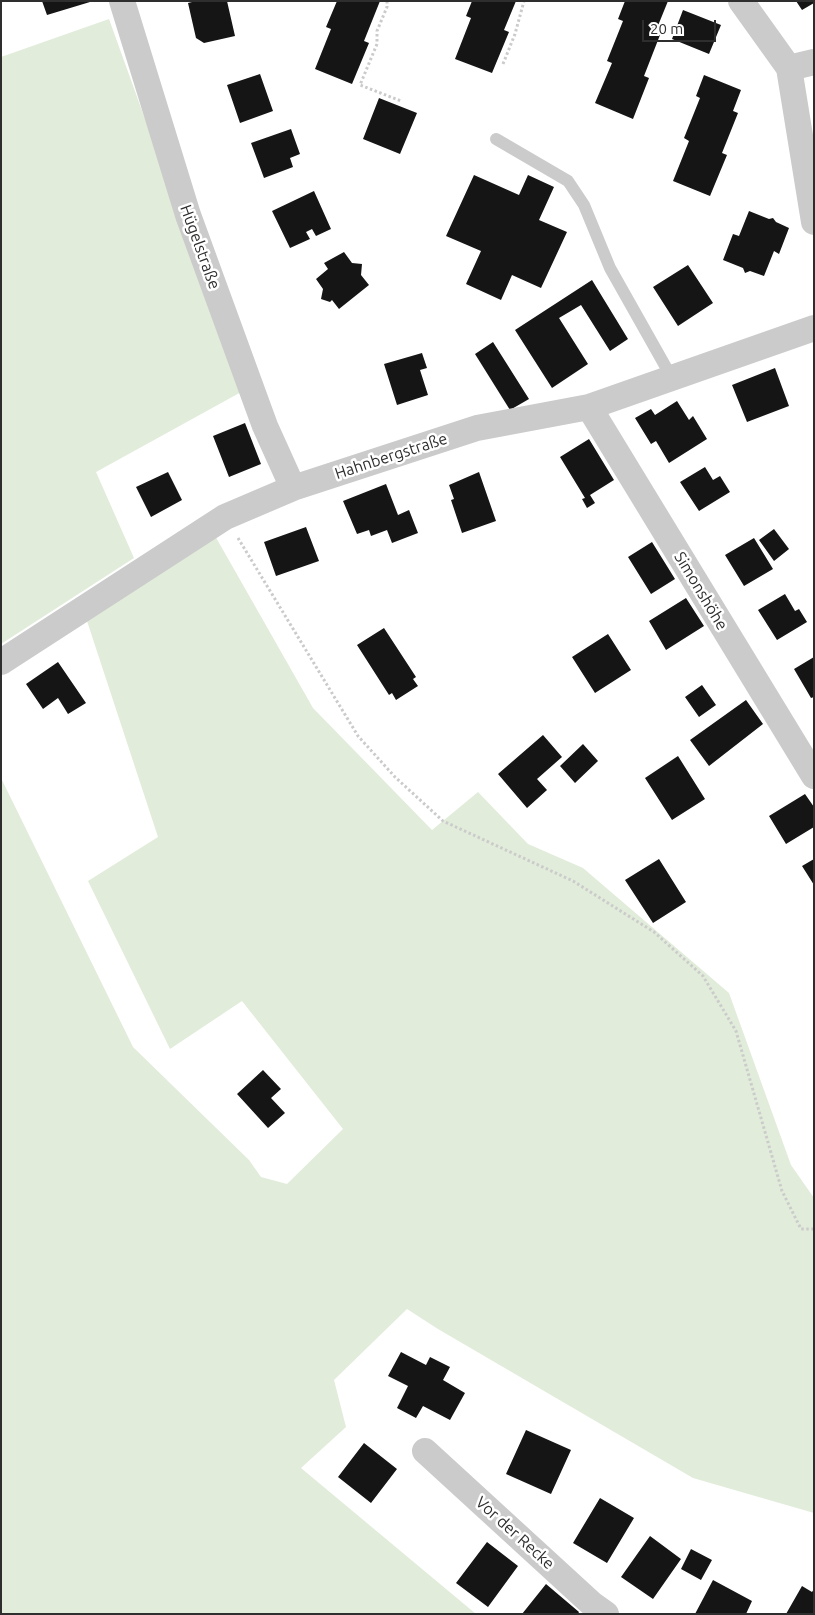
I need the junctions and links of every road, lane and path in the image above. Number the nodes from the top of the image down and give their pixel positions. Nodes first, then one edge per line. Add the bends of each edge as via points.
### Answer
1 (122, 1) edge
2 (387, 1) edge
3 (524, 1) edge
4 (741, 1) edge
5 (503, 64) dead end
6 (802, 65) edge
7 (401, 101) dead end
8 (496, 139) dead end
9 (814, 222) edge
10 (814, 328) edge
11 (672, 378) junction
12 (589, 407) junction
13 (294, 488) junction
14 (225, 516) junction
15 (1, 662) edge
16 (814, 776) edge
17 (814, 1228) edge
18 (425, 1451) dead end
19 (606, 1614) edge

1 - 13 street, Hügelstraße via 188,215 265,426
2 - 7 path via 377,31 377,44 360,85
3 - 5 path
4 - 6 street
6 - 9 street
8 - 11 lane via 568,181 584,205 610,268
10 - 11 street, Hahnbergstraße
11 - 12 street, Hahnbergstraße
12 - 13 street, Hahnbergstraße via 477,428
12 - 16 street, Simonshöhe
13 - 14 street, Hahnbergstraße
14 - 15 street, Hahnbergstraße
14 - 17 path via 358,736 395,777 443,821 573,880 654,932 703,976 736,1031 782,1191 801,1230
18 - 19 street, Vor der Recke

